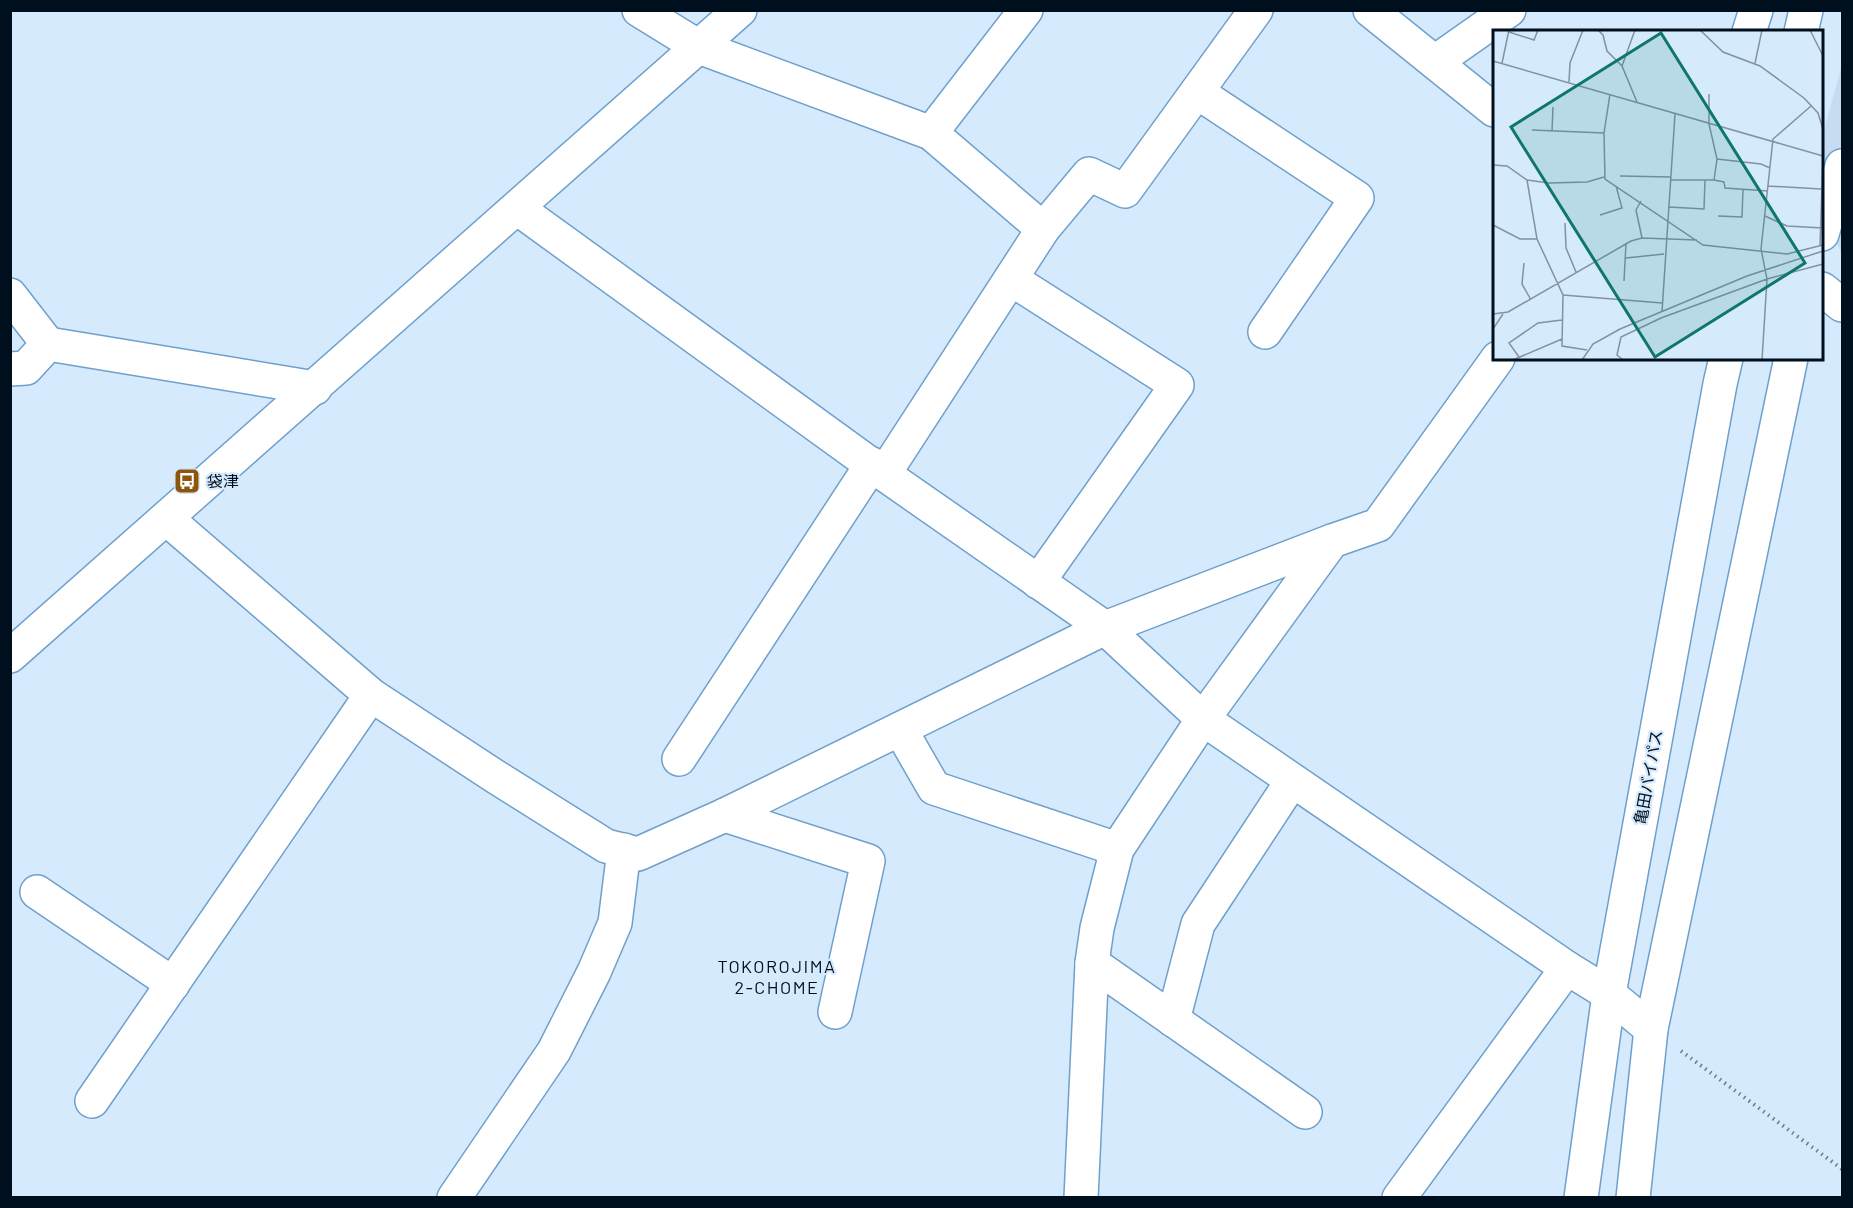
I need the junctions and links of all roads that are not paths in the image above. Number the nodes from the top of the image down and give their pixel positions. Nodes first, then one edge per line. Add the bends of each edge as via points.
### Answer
1 (639, 10) edge
2 (740, 10) edge
3 (1026, 10) edge
4 (1256, 10) edge
5 (1370, 10) edge
6 (1509, 10) edge
7 (1756, 10) edge
8 (1806, 10) edge
9 (1750, 30) edge
10 (1801, 30) edge
11 (699, 47) junction
12 (1435, 62) junction
13 (1197, 92) junction
14 (1493, 110) edge
15 (932, 133) junction
16 (1842, 166) edge
17 (517, 208) junction
18 (1823, 228) edge
19 (1043, 229) junction
20 (1011, 279) junction
21 (1823, 291) edge
22 (10, 296) edge
23 (1842, 305) edge
24 (1265, 332) dead end
25 (48, 344) junction
26 (1497, 360) edge
27 (1726, 360) edge
28 (1791, 360) edge
29 (10, 369) edge
30 (315, 388) junction
31 (878, 469) junction
32 (167, 519) junction
33 (1332, 541) junction
34 (1038, 582) junction
35 (1105, 628) junction
36 (10, 656) edge
37 (371, 695) junction
38 (1203, 719) junction
39 (900, 729) junction
40 (679, 759) dead end
41 (1292, 781) junction
42 (725, 815) junction
43 (1117, 849) junction
44 (624, 850) junction
45 (37, 892) dead end
46 (1092, 963) junction
47 (1567, 968) junction
48 (172, 984) junction
49 (1609, 994) junction
50 (835, 1012) dead end
51 (1173, 1020) junction
52 (1651, 1029) junction
53 (92, 1101) dead end
54 (1305, 1112) dead end
55 (454, 1197) edge
56 (1081, 1197) edge
57 (1399, 1197) edge
58 (1581, 1197) edge
59 (1633, 1197) edge

1 - 11 street
2 - 11 street
3 - 15 street
4 - 13 street
5 - 12 street
6 - 12 street
7 - 9 street
8 - 10 street
11 - 15 street
11 - 17 street
12 - 14 street
13 - 19 street via 1125,191 1089,174
13 - 24 street via 1357,198
15 - 19 street
16 - 18 street
17 - 30 street
17 - 31 street
19 - 20 street
20 - 31 street
20 - 34 street via 1177,386
21 - 23 street
22 - 25 street
25 - 29 street via 26,368
25 - 30 street
26 - 33 street via 1378,525
27 - 49 street, 亀田バイパス
28 - 52 street
30 - 32 street
31 - 34 street
31 - 40 street
32 - 36 street
32 - 37 street
33 - 35 street
33 - 38 street
34 - 35 street
35 - 38 street
35 - 39 street
37 - 44 street via 606,846
37 - 48 street
38 - 41 street
38 - 43 street
39 - 42 street
39 - 43 street via 934,788
41 - 47 street
41 - 51 street via 1198,924
42 - 44 street via 638,854
42 - 50 street via 868,861
43 - 46 street
44 - 55 street via 615,923 594,972 554,1052
45 - 48 street
46 - 51 street
46 - 56 street
47 - 49 street
47 - 57 street
48 - 53 street
49 - 52 street
49 - 58 street, 亀田バイパス
51 - 54 street
52 - 59 street

